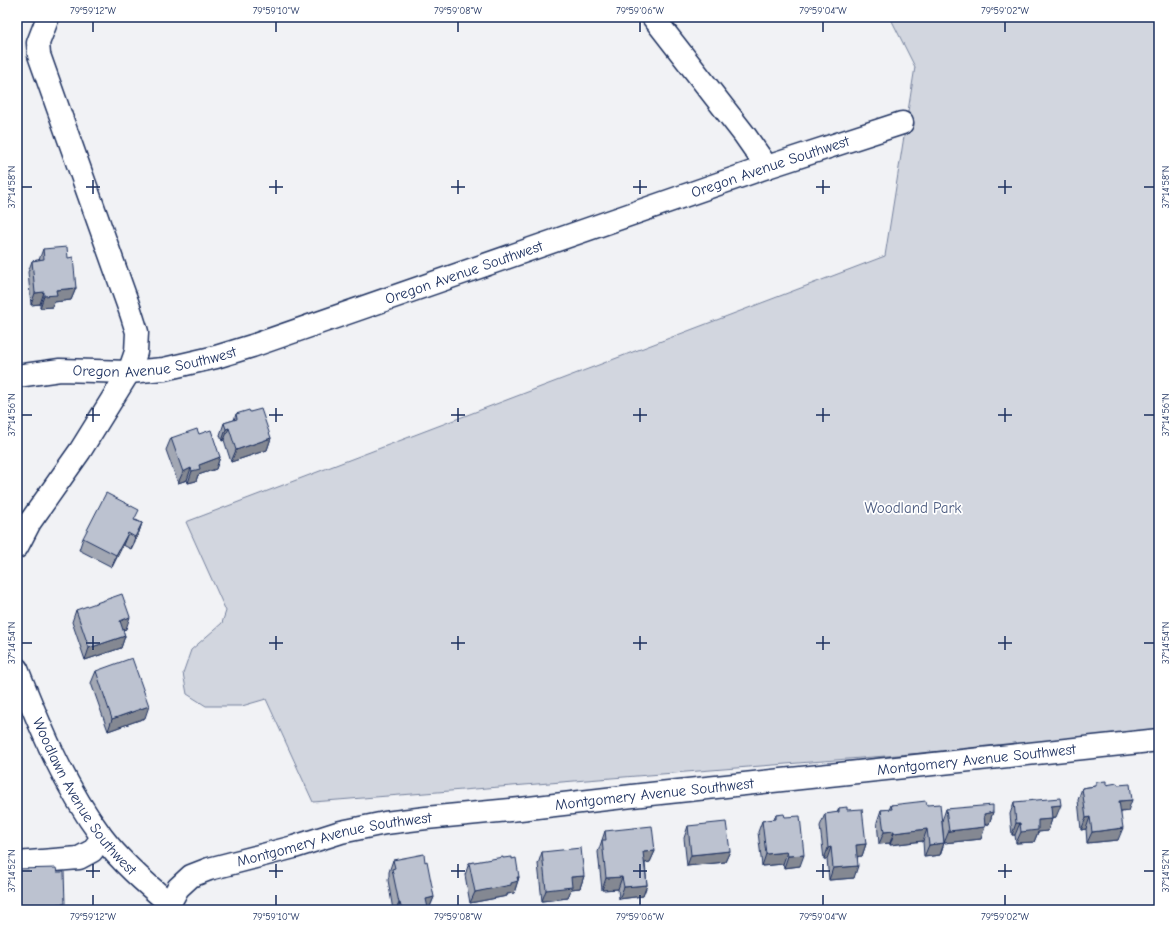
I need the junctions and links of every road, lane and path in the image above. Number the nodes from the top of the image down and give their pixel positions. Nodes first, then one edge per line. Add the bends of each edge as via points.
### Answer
1 (48, 17) edge
2 (653, 17) edge
3 (902, 123) dead end
4 (767, 167) junction
5 (129, 372) junction
6 (17, 376) edge
7 (17, 547) edge
8 (17, 669) edge
9 (1159, 740) edge
10 (102, 838) junction
11 (17, 863) edge
12 (168, 906) edge

1 - 5 street via 38,43 39,55 137,332 136,352
2 - 4 street
3 - 4 street, Oregon Avenue Southwest
4 - 5 street, Oregon Avenue Southwest via 245,348 164,369
5 - 6 street, Oregon Avenue Southwest via 60,370
5 - 7 street via 80,451 30,522
8 - 10 street, Woodlawn Avenue Southwest via 41,730 76,799
9 - 12 street, Montgomery Avenue Southwest via 385,823 341,832 191,876 178,888
10 - 11 street via 92,851 79,858
10 - 12 street, Woodlawn Avenue Southwest

